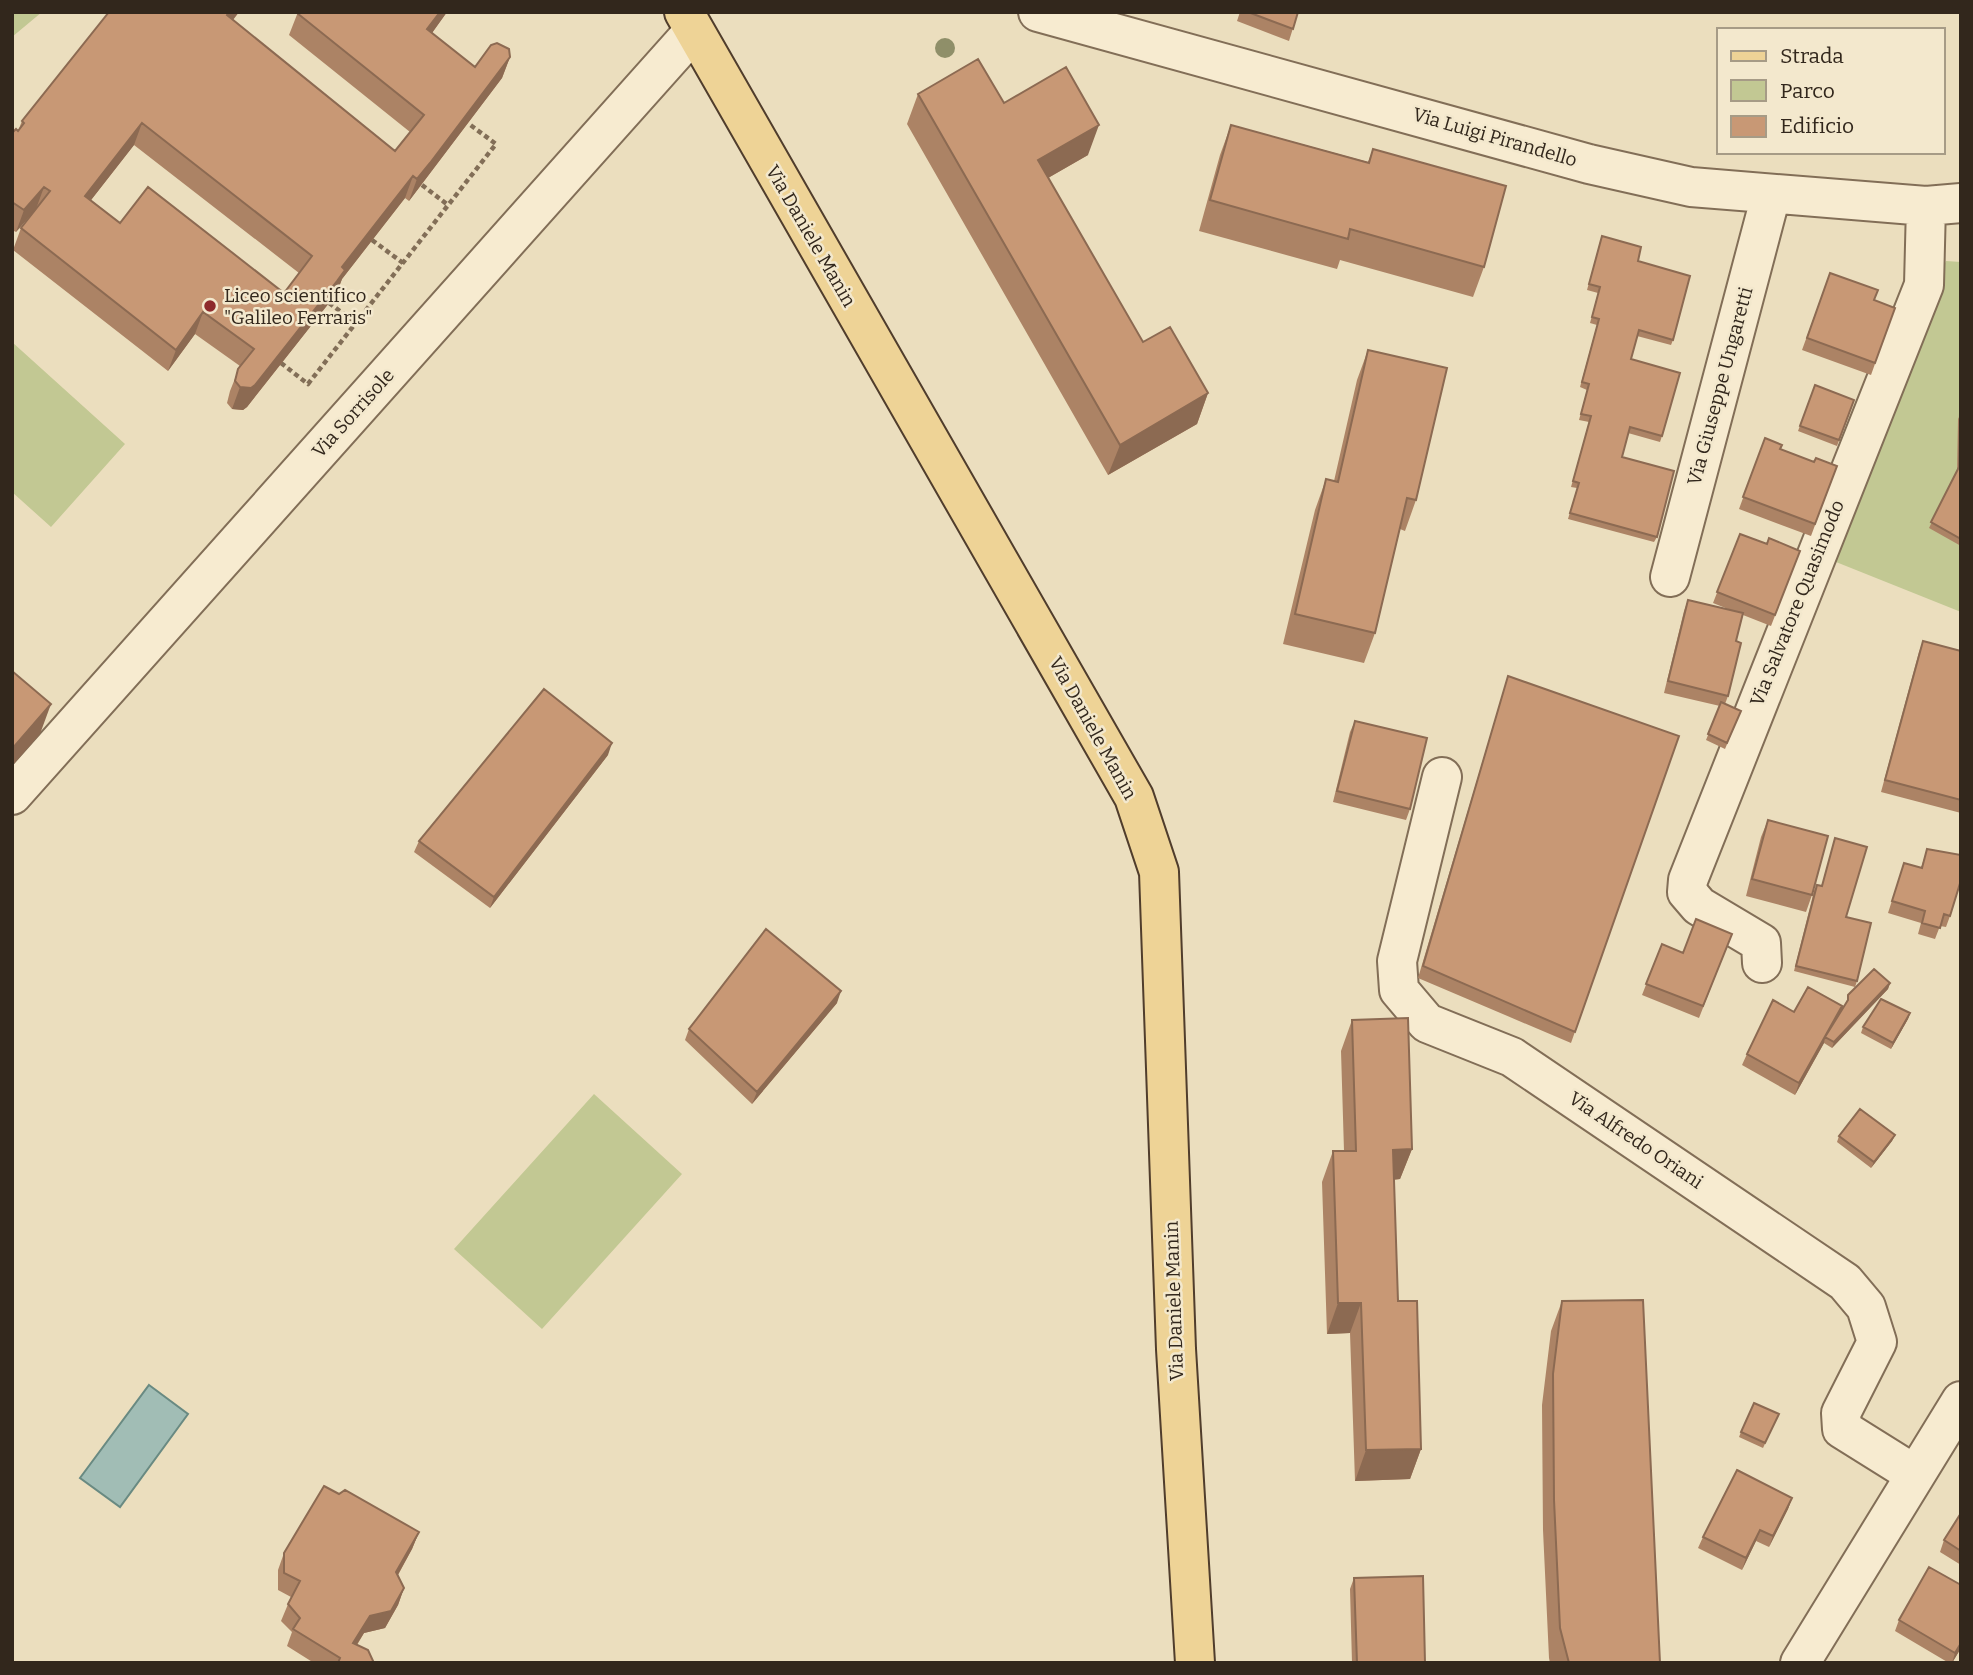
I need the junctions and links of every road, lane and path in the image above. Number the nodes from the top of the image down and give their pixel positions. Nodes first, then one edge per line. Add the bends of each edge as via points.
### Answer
1 (1038, 12) edge
2 (689, 22) edge
3 (1118, 23) edge
4 (469, 124) edge
5 (422, 185) edge
6 (1771, 195) junction
7 (449, 205) junction
8 (1943, 205) edge
9 (372, 240) edge
10 (403, 263) junction
11 (329, 303) edge
12 (356, 323) junction
13 (281, 363) edge
14 (1670, 577) dead end
15 (1442, 776) dead end
16 (12, 795) edge
17 (1762, 963) dead end
18 (1961, 1401) edge
19 (1914, 1475) junction
20 (1195, 1663) edge
21 (1800, 1663) edge

1 - 3 street, Via Luigi Pirandello
2 - 16 street, Via Sorrisole
2 - 20 main road, Via Daniele Manin via 1134,797 1158,872 1176,1349
3 - 6 street, Via Luigi Pirandello via 1589,164 1691,187
4 - 7 path via 496,145
5 - 7 path
6 - 8 street, Via Luigi Pirandello
6 - 14 street, Via Giuseppe Ungaretti
7 - 10 path
8 - 17 street, Via Salvatore Quasimodo via 1924,285 1688,880 1687,892 1699,906 1761,943
9 - 10 path
10 - 12 path
11 - 12 path
12 - 13 path via 308,384
15 - 19 street, Via Alfredo Oriani via 1397,961 1399,990 1427,1023 1512,1057 1845,1282 1866,1307 1877,1342 1841,1413 1842,1429
18 - 19 street
19 - 21 street

